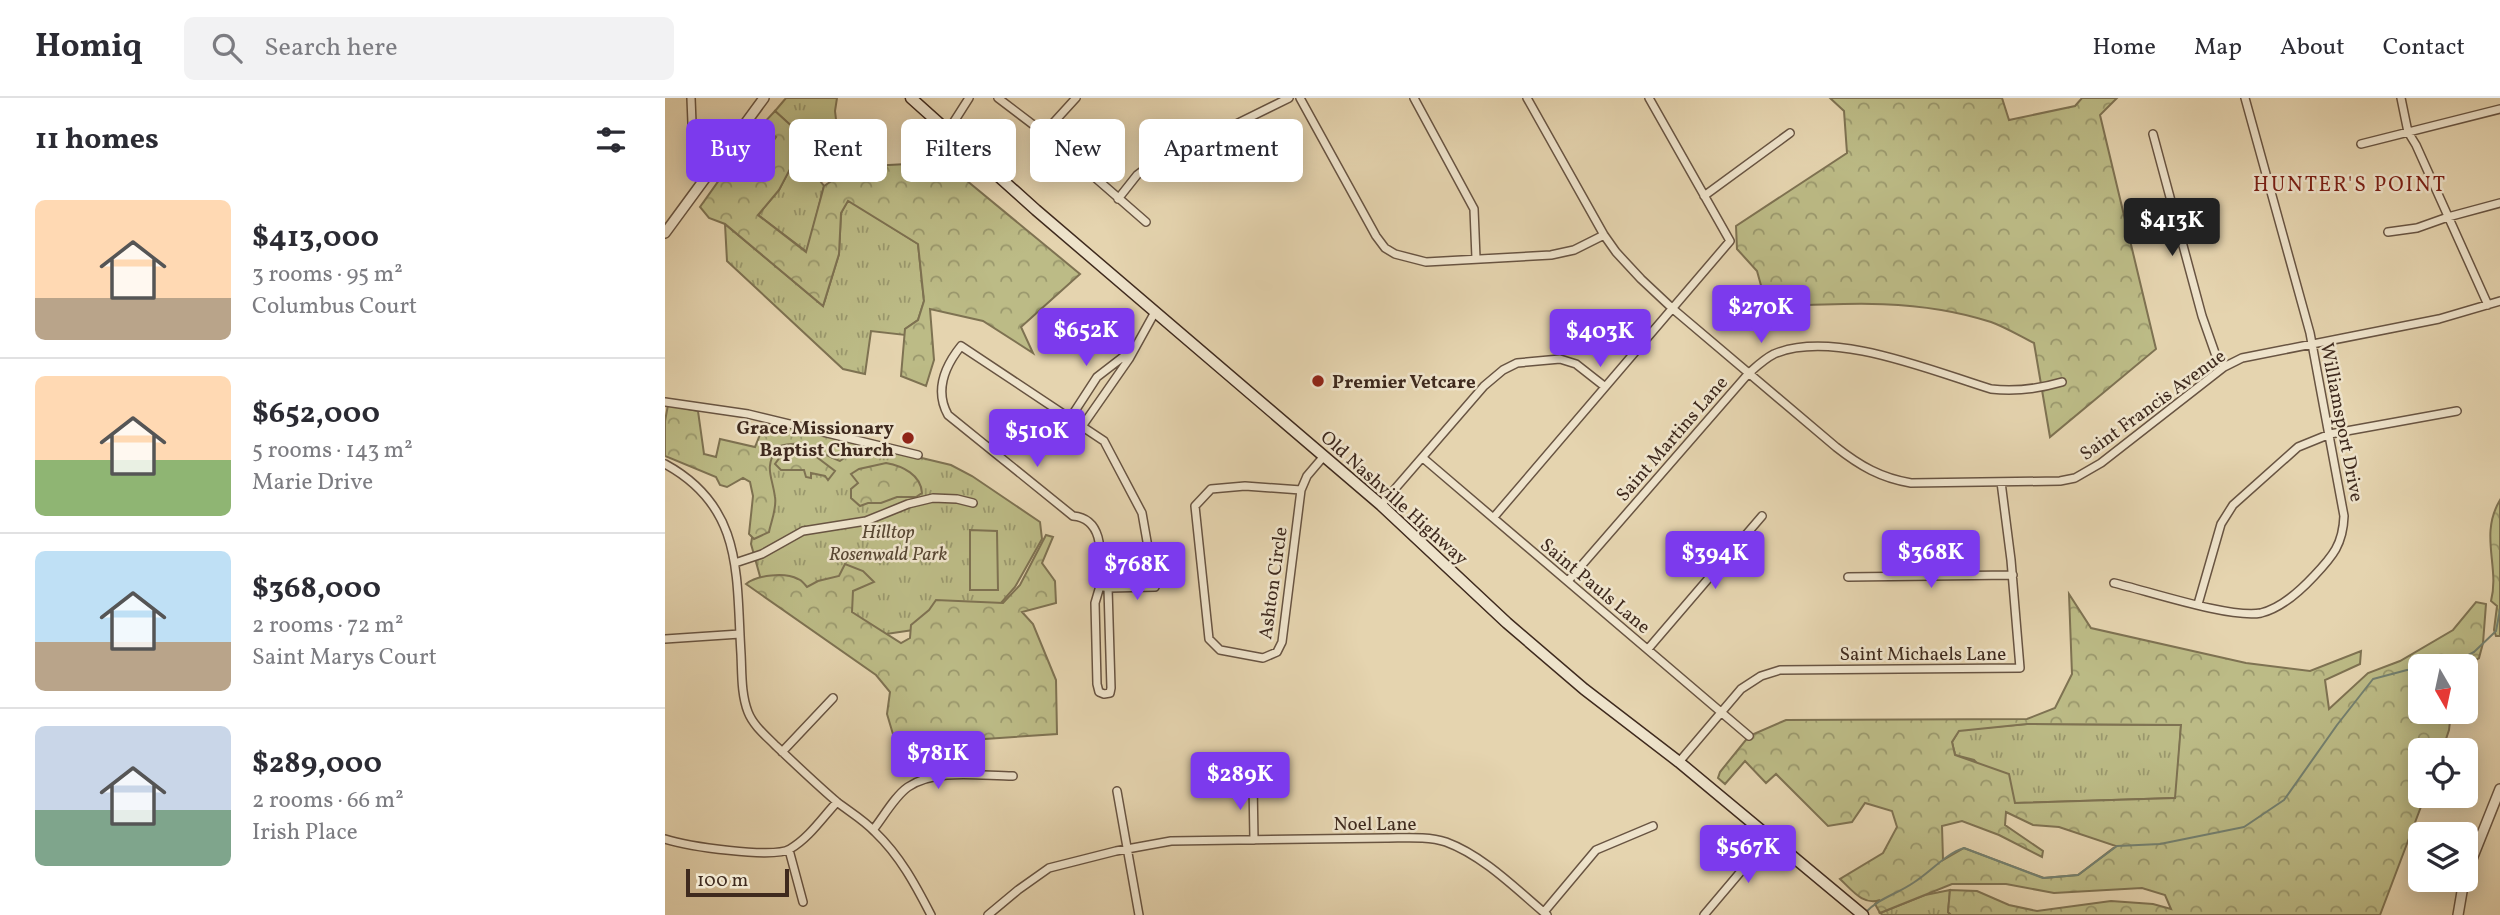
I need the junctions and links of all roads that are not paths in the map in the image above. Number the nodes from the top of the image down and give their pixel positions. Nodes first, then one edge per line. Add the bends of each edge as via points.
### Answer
1 (691, 98) edge
2 (764, 98) edge
3 (912, 98) edge
4 (969, 98) edge
5 (998, 98) edge
6 (1076, 98) edge
7 (1289, 98) edge
8 (1300, 98) edge
9 (1414, 98) edge
10 (1527, 98) edge
11 (1650, 98) edge
12 (2245, 98) edge
13 (2401, 98) edge
14 (2500, 108) edge
15 (692, 119) edge
16 (748, 119) edge
17 (935, 119) edge
18 (956, 119) edge
19 (1057, 119) edge
20 (1030, 122) edge
21 (2408, 132) junction
22 (1790, 133) dead end
23 (2153, 134) dead end
24 (2361, 144) dead end
25 (702, 182) edge
26 (1005, 182) edge
27 (1099, 182) edge
28 (1704, 196) junction
29 (1118, 199) junction
30 (2500, 203) edge
31 (2448, 217) junction
32 (1146, 222) dead end
33 (2388, 232) dead end
34 (665, 233) edge
35 (1604, 234) junction
36 (1476, 258) junction
37 (2500, 302) edge
38 (2488, 305) junction
39 (1673, 309) junction
40 (1155, 312) junction
41 (2312, 342) junction
42 (1133, 349) junction
43 (2224, 368) junction
44 (1748, 374) junction
45 (1094, 381) junction
46 (2062, 382) dead end
47 (1604, 386) junction
48 (1108, 390) junction
49 (665, 402) edge
50 (2457, 411) dead end
51 (1071, 417) junction
52 (1083, 425) junction
53 (2330, 434) junction
54 (918, 455) dead end
55 (1324, 456) junction
56 (1423, 458) junction
57 (665, 464) edge
58 (2001, 482) junction
59 (1301, 490) junction
60 (973, 503) dead end
61 (1381, 505) junction
62 (1762, 516) dead end
63 (1494, 517) junction
64 (735, 563) junction
65 (2013, 575) junction
66 (1848, 577) dead end
67 (1568, 581) junction
68 (2114, 583) dead end
69 (1104, 587) junction
70 (2198, 604) junction
71 (740, 634) junction
72 (665, 639) edge
73 (1648, 649) junction
74 (833, 698) dead end
75 (1721, 713) junction
76 (1749, 736) dead end
77 (782, 752) junction
78 (1679, 762) junction
79 (1013, 776) dead end
80 (1254, 783) dead end
81 (2500, 789) edge
82 (1117, 791) dead end
83 (837, 802) junction
84 (1653, 826) dead end
85 (873, 830) junction
86 (1770, 837) junction
87 (665, 839) edge
88 (1254, 840) junction
89 (2478, 844) edge
90 (1127, 849) junction
91 (789, 850) junction
92 (2462, 892) edge
93 (803, 902) dead end
94 (1860, 913) edge
95 (1546, 914) edge
96 (930, 915) edge
97 (988, 915) edge
98 (1139, 915) edge
99 (1704, 915) edge
100 (2458, 915) edge

1 - 15 street
2 - 16 street
3 - 17 main road, Old Nashville Highway
4 - 18 street
5 - 20 street
6 - 19 street
7 - 29 street via 1145,169
8 - 36 street via 1385,248 1418,261
9 - 36 street via 1474,209
10 - 35 street, Saint Francis Avenue
11 - 28 street
12 - 41 street, Williamsport Drive
13 - 21 street
14 - 21 street
21 - 24 street
21 - 31 street
22 - 28 street
23 - 43 street via 2202,316
25 - 34 street
26 - 40 main road, Old Nashville Highway
27 - 29 street
28 - 39 street via 1730,241
29 - 32 street
30 - 31 street
31 - 33 street
31 - 38 street
35 - 36 street via 1563,253
35 - 39 street, Saint Francis Avenue via 1640,279
37 - 38 street, Saint Francis Avenue
38 - 41 street, Saint Francis Avenue via 2439,319
39 - 44 street, Saint Francis Avenue
39 - 47 street
40 - 42 street
40 - 55 main road, Old Nashville Highway
41 - 43 street, Saint Francis Avenue via 2253,354
41 - 53 street, Williamsport Drive
42 - 45 street
42 - 48 street
43 - 58 street, Saint Francis Avenue via 2075,478
44 - 46 street, Saint Martins Lane via 1764,359 1783,351 1838,347 1867,351 1991,389 2035,390
44 - 58 street, Saint Francis Avenue via 1860,467 1878,475 1911,483
44 - 67 street, Saint Martins Lane
45 - 48 street
45 - 51 street
47 - 56 street via 1576,364 1560,359 1517,363 1484,386
47 - 63 street
48 - 52 street
49 - 54 street via 748,414
50 - 53 street
51 - 52 street
51 - 69 street via 961,346 947,363 941,385 948,415 1073,516 1095,527 1101,543
52 - 69 street via 1104,441 1142,513 1155,587
53 - 70 street via 2298,447 2233,505 2221,524
53 - 70 street, Williamsport Drive via 2344,516 2342,538 2325,564 2294,595 2261,613
55 - 59 street, Ashton Circle
55 - 61 main road, Old Nashville Highway
56 - 61 street
56 - 63 street, Saint Pauls Lane
57 - 64 street via 708,498 720,515
58 - 65 street, Saint Michaels Lane
59 - 59 street, Ashton Circle via 1277,652 1263,658 1220,650 1209,639 1195,506 1212,489
60 - 64 street via 933,498 908,504 866,521 803,531 762,555
61 - 78 main road, Old Nashville Highway via 1584,689
62 - 73 street
63 - 67 street, Saint Pauls Lane
64 - 71 street
65 - 66 street
65 - 75 street, Saint Michaels Lane via 2020,668 1780,670 1741,689
67 - 73 street, Saint Pauls Lane
68 - 70 street, Williamsport Drive
69 - 69 street via 1095,603 1097,689 1104,694 1111,688
71 - 72 street
71 - 77 street via 748,713
73 - 75 street, Saint Pauls Lane
74 - 77 street
75 - 76 street, Saint Pauls Lane
75 - 78 street, Saint Michaels Lane
77 - 83 street
78 - 86 main road, Old Nashville Highway
79 - 85 street via 920,780 906,788
80 - 88 street
81 - 89 street
82 - 90 street
83 - 85 street
83 - 91 street
84 - 95 street via 1596,850
85 - 96 street via 907,868
86 - 94 main road, Old Nashville Highway
86 - 99 street
87 - 91 street via 742,851
88 - 90 street, Noel Lane via 1171,841
88 - 95 street, Noel Lane via 1422,838 1446,842 1480,861
90 - 97 street, Noel Lane via 1049,868
90 - 98 street
91 - 93 street
92 - 100 street

